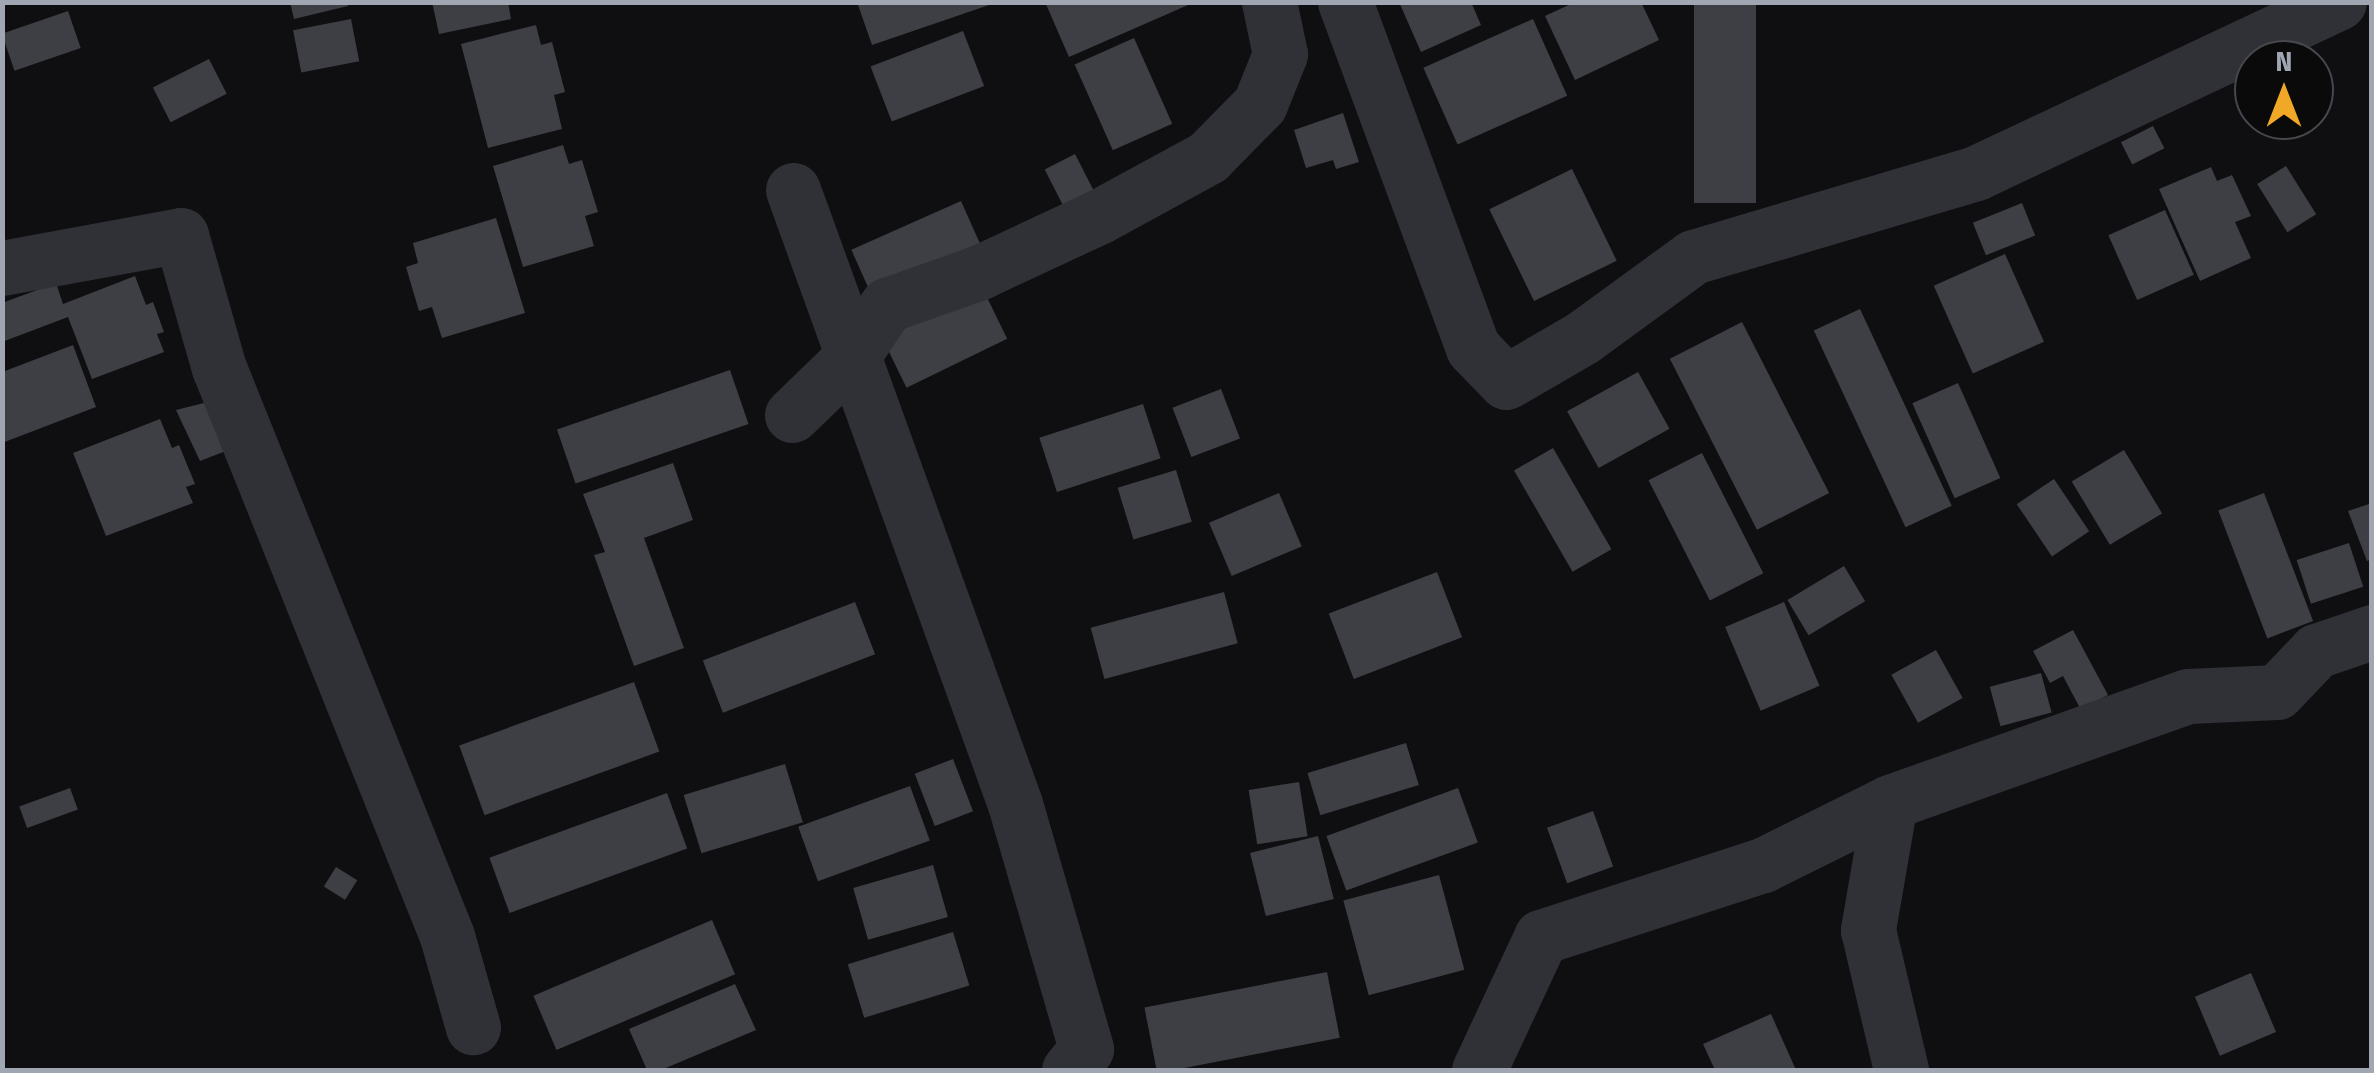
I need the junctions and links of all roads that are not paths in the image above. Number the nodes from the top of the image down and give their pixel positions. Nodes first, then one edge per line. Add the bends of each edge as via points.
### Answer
1 (1269, 2) edge
2 (1345, 2) edge
3 (2339, 2) edge
4 (793, 190) dead end
5 (2, 268) edge
6 (852, 357) junction
7 (792, 415) dead end
8 (2372, 632) edge
9 (1890, 802) junction
10 (473, 1027) dead end
11 (1070, 1070) edge
12 (1479, 1070) edge
13 (1901, 1070) edge

1 - 6 street via 1280,54 1260,104 1208,156 980,272 887,305
2 - 3 street via 1473,348 1506,382 1582,338 1693,257 1976,173
4 - 6 street
5 - 10 street via 181,235 219,368 447,936
6 - 7 street
6 - 11 street via 1015,804 1086,1050
8 - 9 street via 2316,651 2277,692 2188,696
9 - 12 street via 1763,864 1541,937
9 - 13 street via 1868,930

